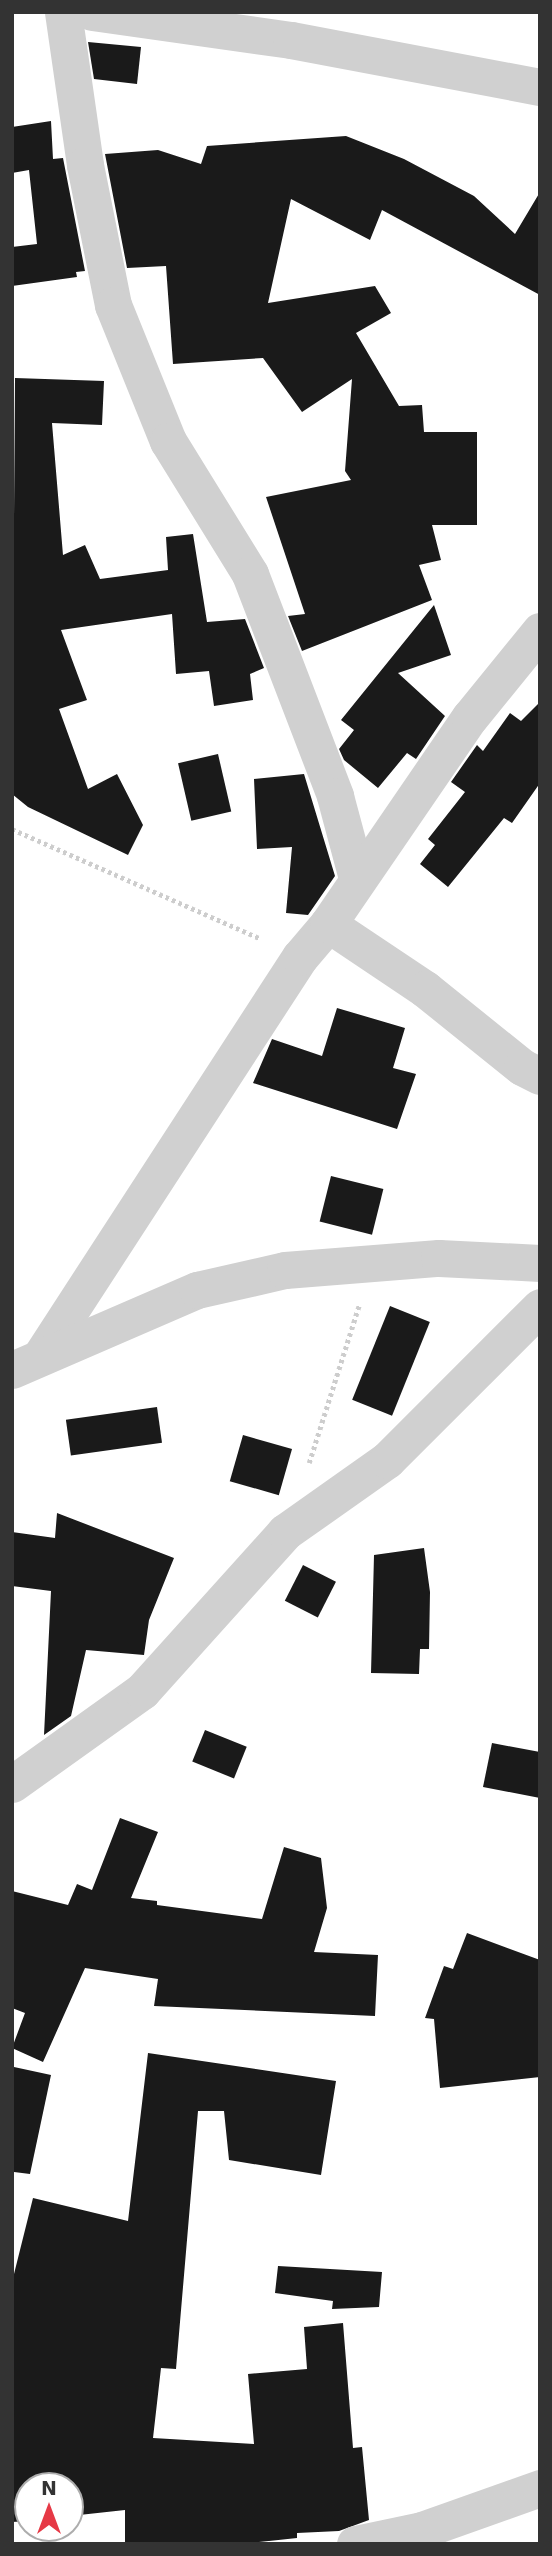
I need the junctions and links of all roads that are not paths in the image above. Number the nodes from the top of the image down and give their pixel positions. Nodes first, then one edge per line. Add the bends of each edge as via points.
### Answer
1 (63, 12) edge
2 (92, 12) edge
3 (540, 87) edge
4 (540, 631) edge
5 (358, 878) junction
6 (328, 924) junction
7 (540, 1076) edge
8 (540, 1263) edge
9 (540, 1307) edge
10 (27, 1362) edge
11 (12, 1784) edge
12 (540, 2488) edge
13 (371, 2543) edge

1 - 5 street via 85,165 113,306 168,441 250,575 335,796
2 - 3 street via 318,44
4 - 5 street via 470,718
5 - 6 street
6 - 7 street via 425,989 522,1067
6 - 10 street via 300,957
8 - 10 street via 505,1258 285,1270 197,1290
9 - 11 street via 387,1460 285,1532 142,1691
12 - 13 street

